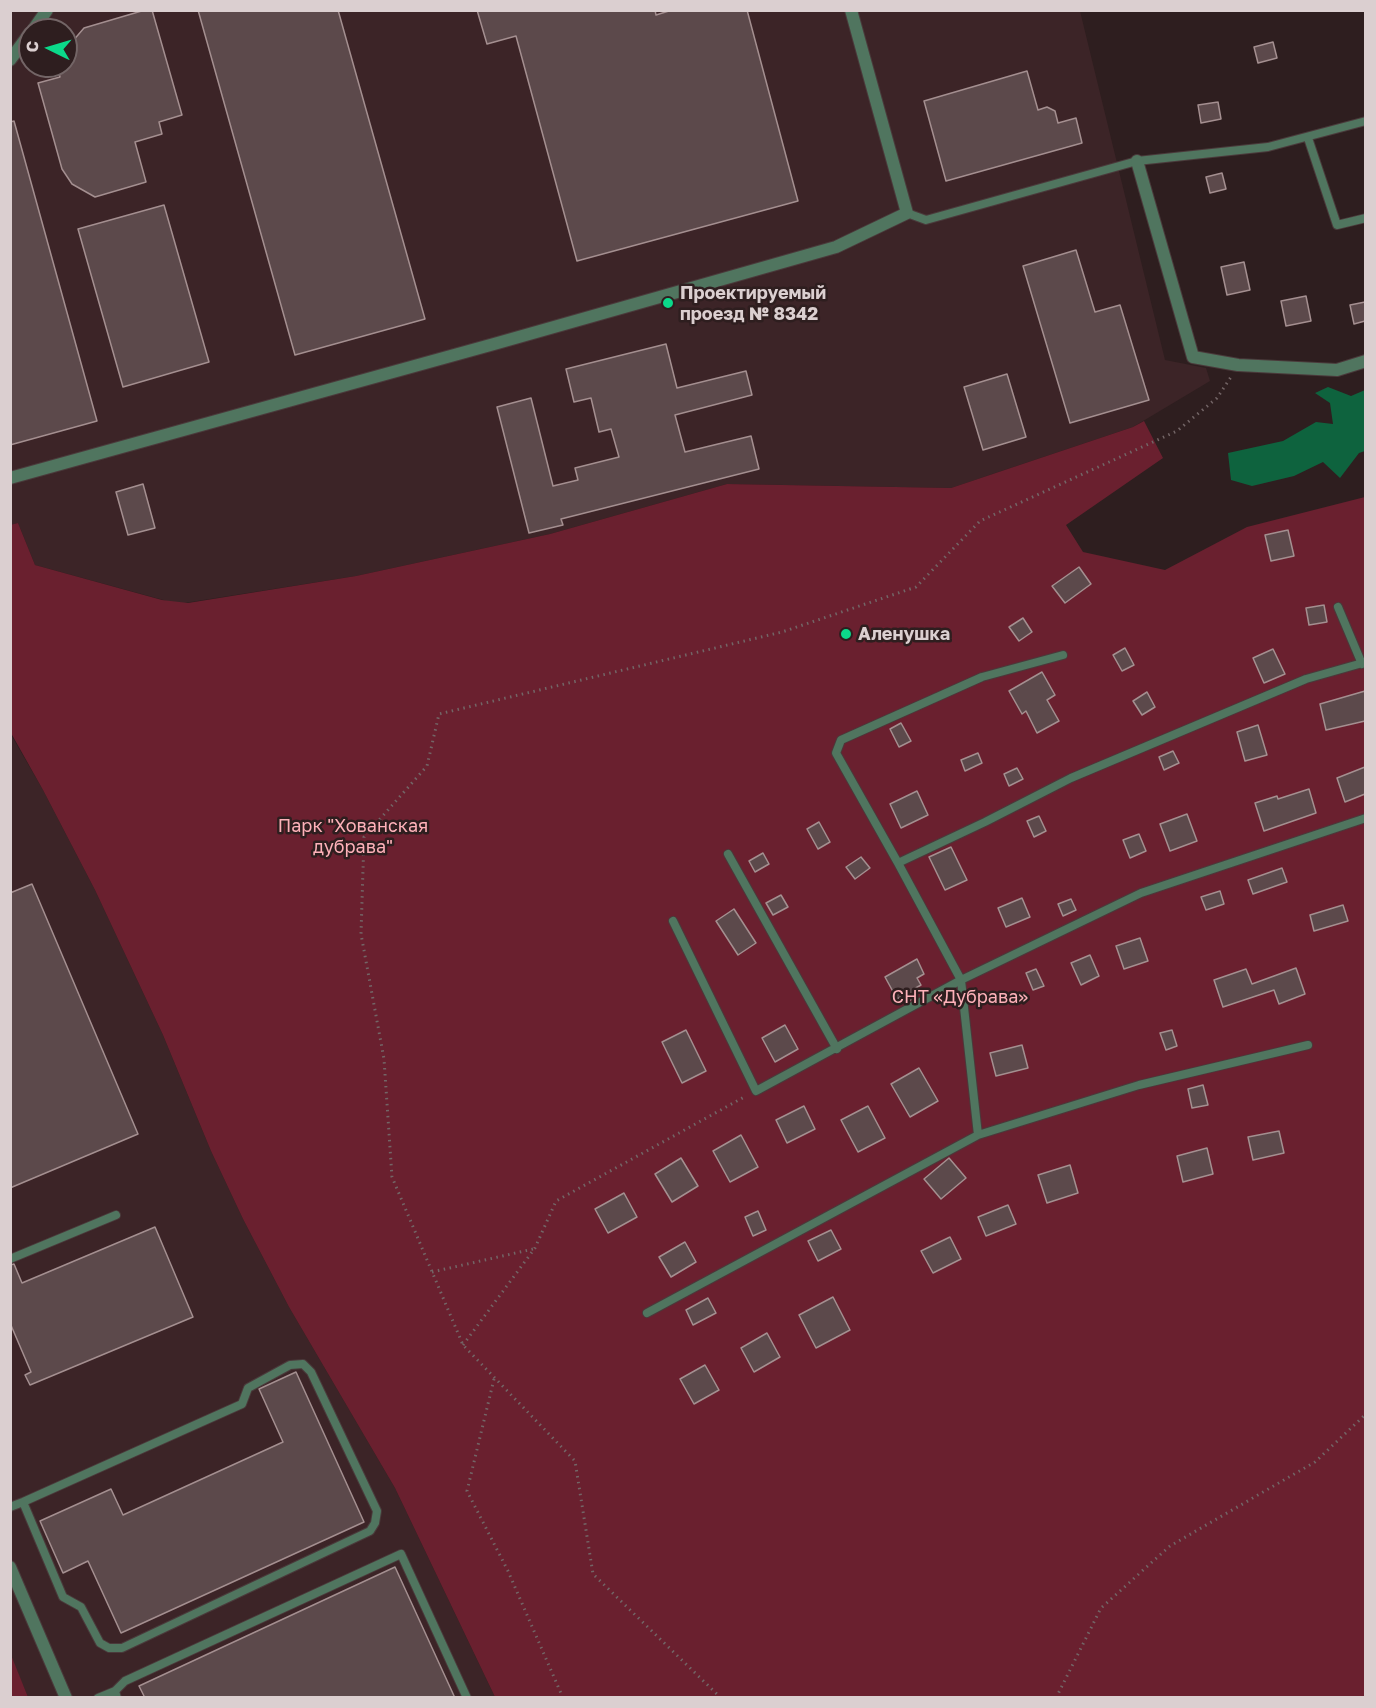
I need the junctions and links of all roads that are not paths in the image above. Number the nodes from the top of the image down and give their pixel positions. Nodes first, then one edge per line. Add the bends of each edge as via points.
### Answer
1 (851, 10) edge
2 (1365, 122) edge
3 (1308, 138) junction
4 (1137, 162) junction
5 (907, 213) junction
6 (1365, 218) edge
7 (1365, 361) edge
8 (10, 478) edge
9 (1338, 607) dead end
10 (1063, 655) dead end
11 (1364, 663) edge
12 (1365, 818) edge
13 (728, 854) dead end
14 (898, 863) junction
15 (674, 921) dead end
16 (961, 980) junction
17 (1308, 1046) dead end
18 (837, 1048) junction
19 (978, 1135) junction
20 (116, 1215) dead end
21 (10, 1259) edge
22 (647, 1313) dead end
23 (23, 1502) junction
24 (10, 1507) edge
25 (10, 1567) edge
26 (116, 1694) edge
27 (66, 1698) edge
28 (98, 1698) edge
29 (466, 1698) edge

1 - 5 street
2 - 3 lane
3 - 4 lane via 1268,147
3 - 6 lane via 1337,225
4 - 5 lane via 926,220
4 - 7 street via 1193,357 1238,365 1337,370
5 - 8 street via 836,247
9 - 11 lane
10 - 14 lane via 982,678 841,740 836,753
11 - 14 lane via 1306,679 1071,778
12 - 16 lane via 1141,893
13 - 18 lane
14 - 16 lane
15 - 18 lane via 756,1091
16 - 18 lane
16 - 19 lane
17 - 19 lane via 1138,1085
19 - 22 lane
20 - 21 lane
23 - 23 lane via 63,1597 81,1607 100,1643 109,1648 122,1648 370,1531 377,1511 303,1364 290,1365 248,1388 242,1404
23 - 24 lane
25 - 27 street
26 - 28 lane
26 - 29 lane via 125,1681 401,1554

